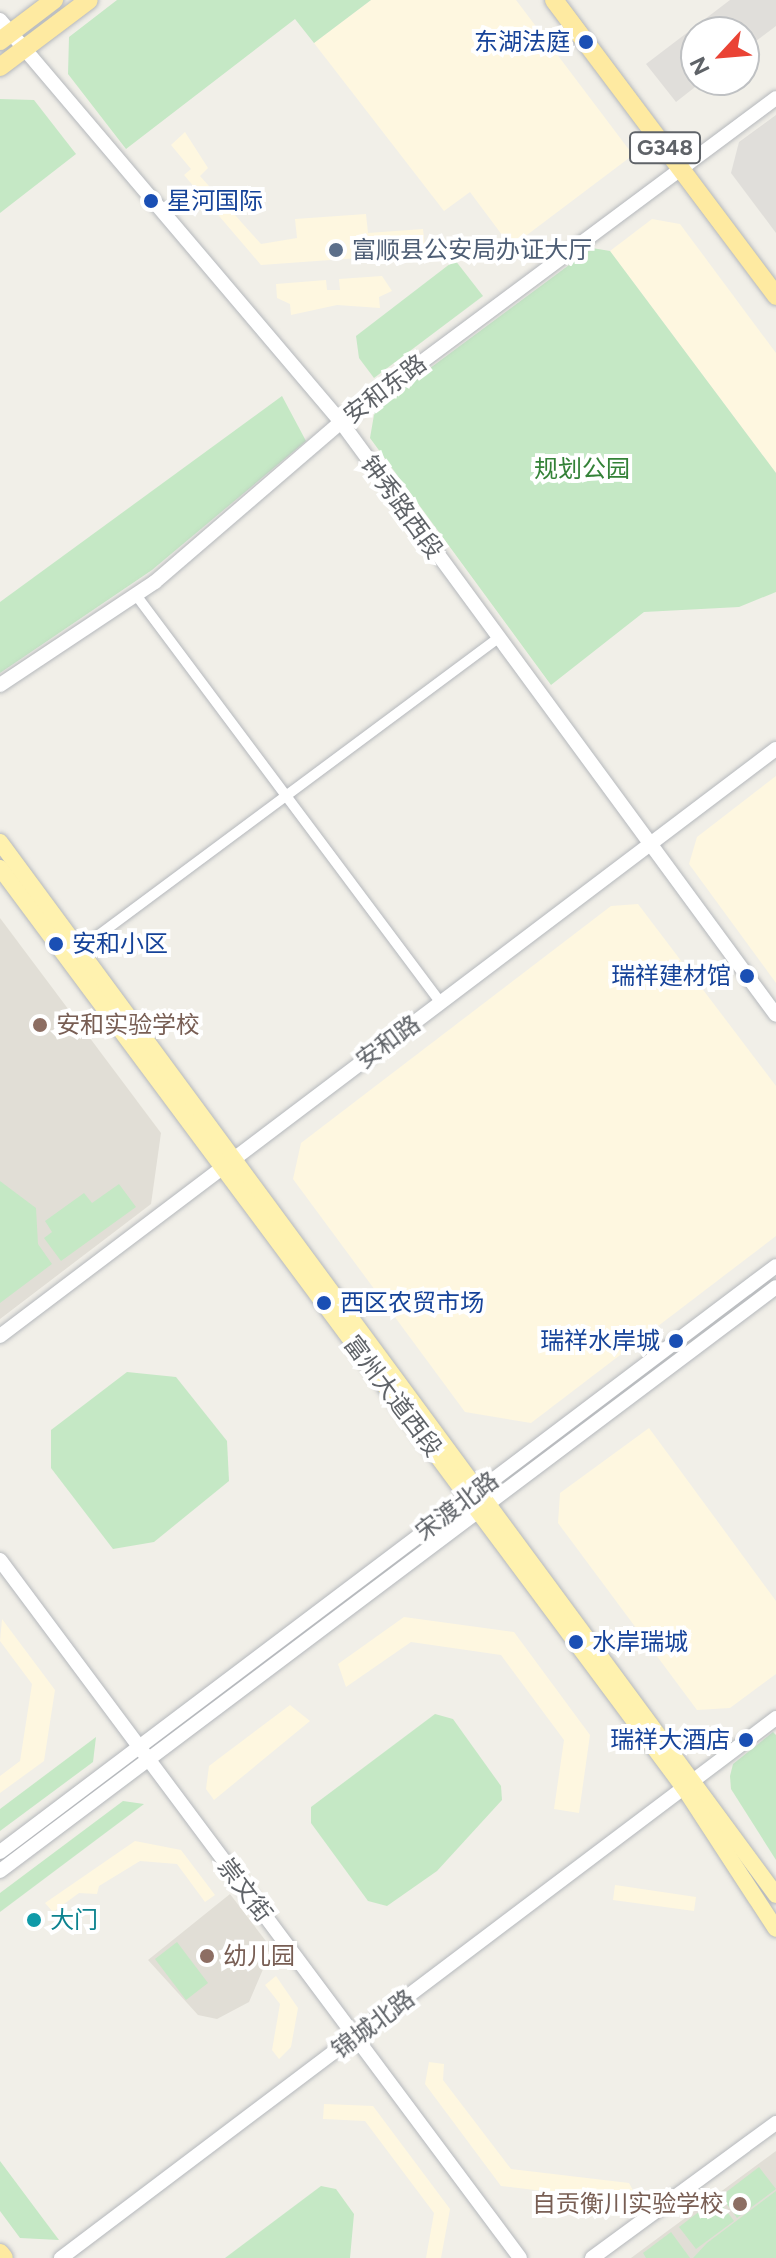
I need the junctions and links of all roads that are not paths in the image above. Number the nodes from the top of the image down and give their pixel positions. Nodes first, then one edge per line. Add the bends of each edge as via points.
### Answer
1 (54, 0) edge
2 (89, 0) edge
3 (554, 0) edge
4 (569, 0) edge
5 (3, 31) edge
6 (23, 50) junction
7 (0, 67) edge
8 (776, 98) edge
9 (686, 166) junction
10 (776, 276) edge
11 (776, 296) edge
12 (341, 422) junction
13 (136, 595) junction
14 (497, 639) junction
15 (0, 685) edge
16 (776, 749) edge
17 (286, 796) junction
18 (0, 842) edge
19 (649, 844) junction
20 (0, 868) edge
21 (80, 949) junction
22 (441, 1003) junction
23 (776, 1015) edge
24 (227, 1160) junction
25 (776, 1266) edge
26 (776, 1287) edge
27 (0, 1336) edge
28 (479, 1499) junction
29 (0, 1560) edge
30 (776, 1718) edge
31 (138, 1745) junction
32 (148, 1759) junction
33 (690, 1783) junction
34 (0, 1852) edge
35 (0, 1871) edge
36 (776, 1895) edge
37 (776, 1929) edge
38 (355, 2038) junction
39 (776, 2123) edge
40 (0, 2253) edge
41 (4, 2258) edge
42 (61, 2258) edge
43 (520, 2258) edge
44 (592, 2258) edge

1 - 5 highway
2 - 6 highway
3 - 9 highway, G348
4 - 9 highway, G348
5 - 6 street, 钟秀路西段
6 - 7 highway
6 - 12 street, 钟秀路西段
8 - 9 street, 安和东路
9 - 10 highway, G348
9 - 11 highway, G348
9 - 12 street, 安和东路
12 - 13 street, 安和东路
12 - 14 street, 钟秀路西段
13 - 15 street, 安和东路
13 - 17 street
14 - 17 street
14 - 19 street, 钟秀路西段
16 - 19 street, 安和路
17 - 21 street
17 - 22 street
18 - 21 main road, 富州大道西段
19 - 22 street, 安和路
19 - 23 street, 钟秀路西段
20 - 24 main road, 富州大道西段
21 - 24 main road, 富州大道西段
22 - 24 street, 安和路
24 - 27 street, 安和路
24 - 28 main road, 富州大道西段
25 - 28 street, 宋渡北路
26 - 28 street, 宋渡北路
28 - 31 street, 宋渡北路
28 - 32 street, 宋渡北路
28 - 33 main road, 富州大道西段
29 - 31 street, 崇文街
30 - 33 street, 锦城北路
31 - 32 street, 崇文街
31 - 34 street, 宋渡北路
32 - 35 street, 宋渡北路
32 - 38 street, 崇文街
33 - 36 main road, 富州大道西段
33 - 37 main road, 富州大道西段
33 - 38 street, 锦城北路
38 - 42 street, 锦城北路
38 - 43 street, 崇文街
39 - 44 street
40 - 41 highway

